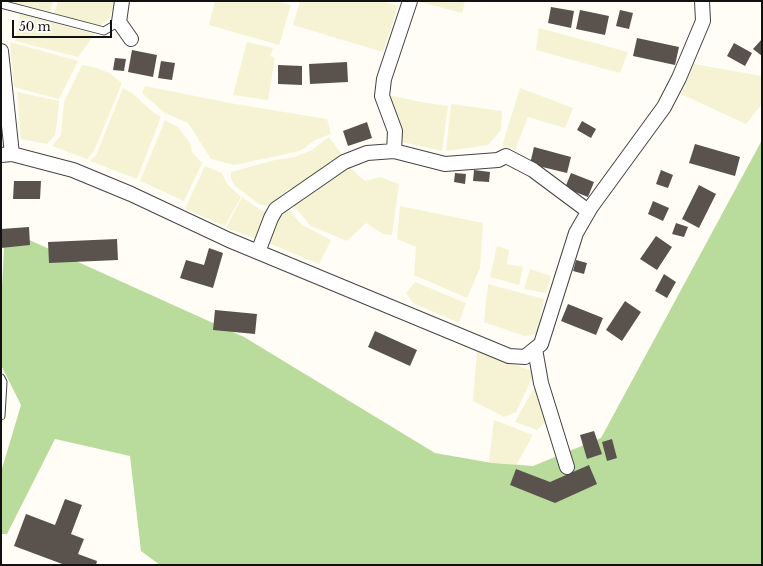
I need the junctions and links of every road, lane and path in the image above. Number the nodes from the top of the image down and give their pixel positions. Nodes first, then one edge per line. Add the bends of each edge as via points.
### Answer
1 (122, 1) edge
2 (410, 1) edge
3 (702, 1) edge
4 (1, 4) edge
5 (119, 22) junction
6 (131, 39) dead end
7 (1, 51) edge
8 (394, 151) junction
9 (6, 155) edge
10 (588, 211) junction
11 (258, 252) junction
12 (535, 349) junction
13 (1, 378) edge
14 (1, 416) edge
15 (567, 467) dead end

1 - 5 street
2 - 8 street via 384,79 382,96 395,131
3 - 10 street via 703,21 664,107
4 - 5 lane via 104,31
5 - 6 street
7 - 9 street
8 - 10 street via 446,164 498,160 506,156 532,170
8 - 11 street via 367,153 344,162 276,209 270,218
9 - 11 street via 73,170
10 - 12 street via 576,233 541,344
11 - 12 street via 509,356 525,357
12 - 15 street via 541,383
13 - 14 lane via 4,382

